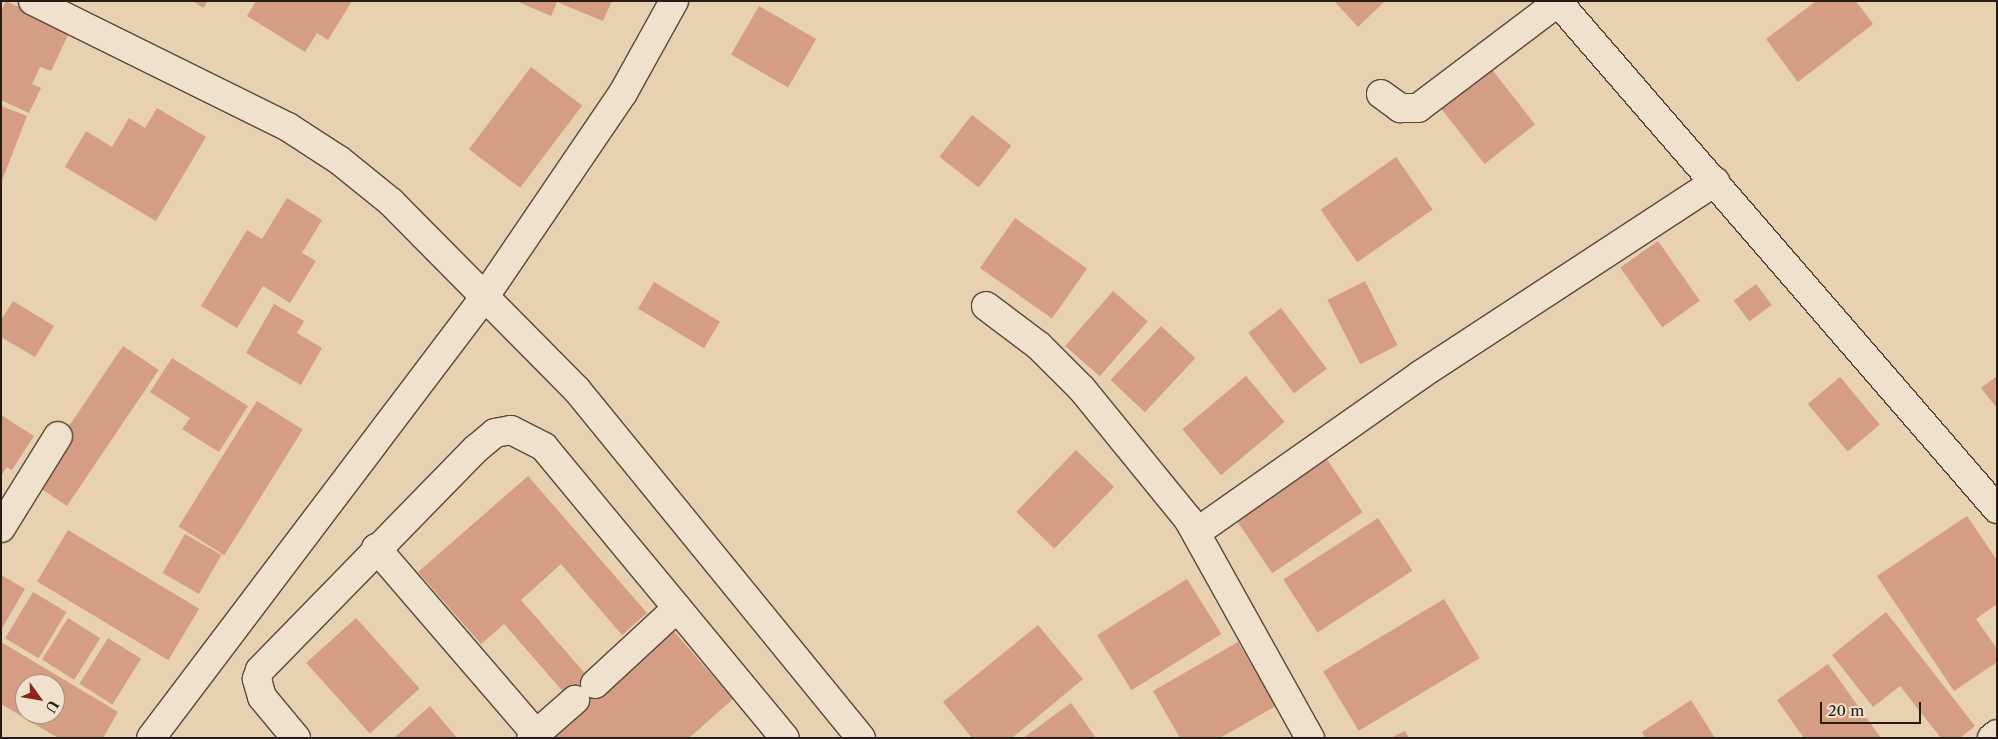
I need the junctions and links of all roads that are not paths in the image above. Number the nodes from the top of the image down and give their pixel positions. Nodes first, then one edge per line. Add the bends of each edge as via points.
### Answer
1 (674, 1) edge
2 (1557, 2) edge
3 (46, 4) edge
4 (1381, 94) dead end
5 (1715, 182) junction
6 (483, 299) junction
7 (986, 306) dead end
8 (58, 436) dead end
9 (1997, 509) edge
10 (1, 528) edge
11 (1197, 532) junction
12 (376, 548) junction
13 (677, 608) junction
14 (1997, 734) edge
15 (533, 736) edge
16 (151, 738) edge
17 (296, 738) edge
18 (784, 738) edge
19 (861, 738) edge
20 (1310, 738) edge
21 (1992, 738) edge

1 - 6 street via 623,93
2 - 4 street via 1418,108 1400,108
2 - 5 street
3 - 6 street via 205,83 339,160 435,243
5 - 9 street
5 - 11 street via 1420,375
6 - 16 street
6 - 19 street via 577,390
7 - 11 street via 1039,346 1082,389 1151,469
8 - 10 street
11 - 20 street
12 - 13 street via 477,448 495,433 511,430 544,447
12 - 15 street
12 - 17 street via 260,670 257,679 262,697
13 - 15 street
13 - 18 street
14 - 21 street

